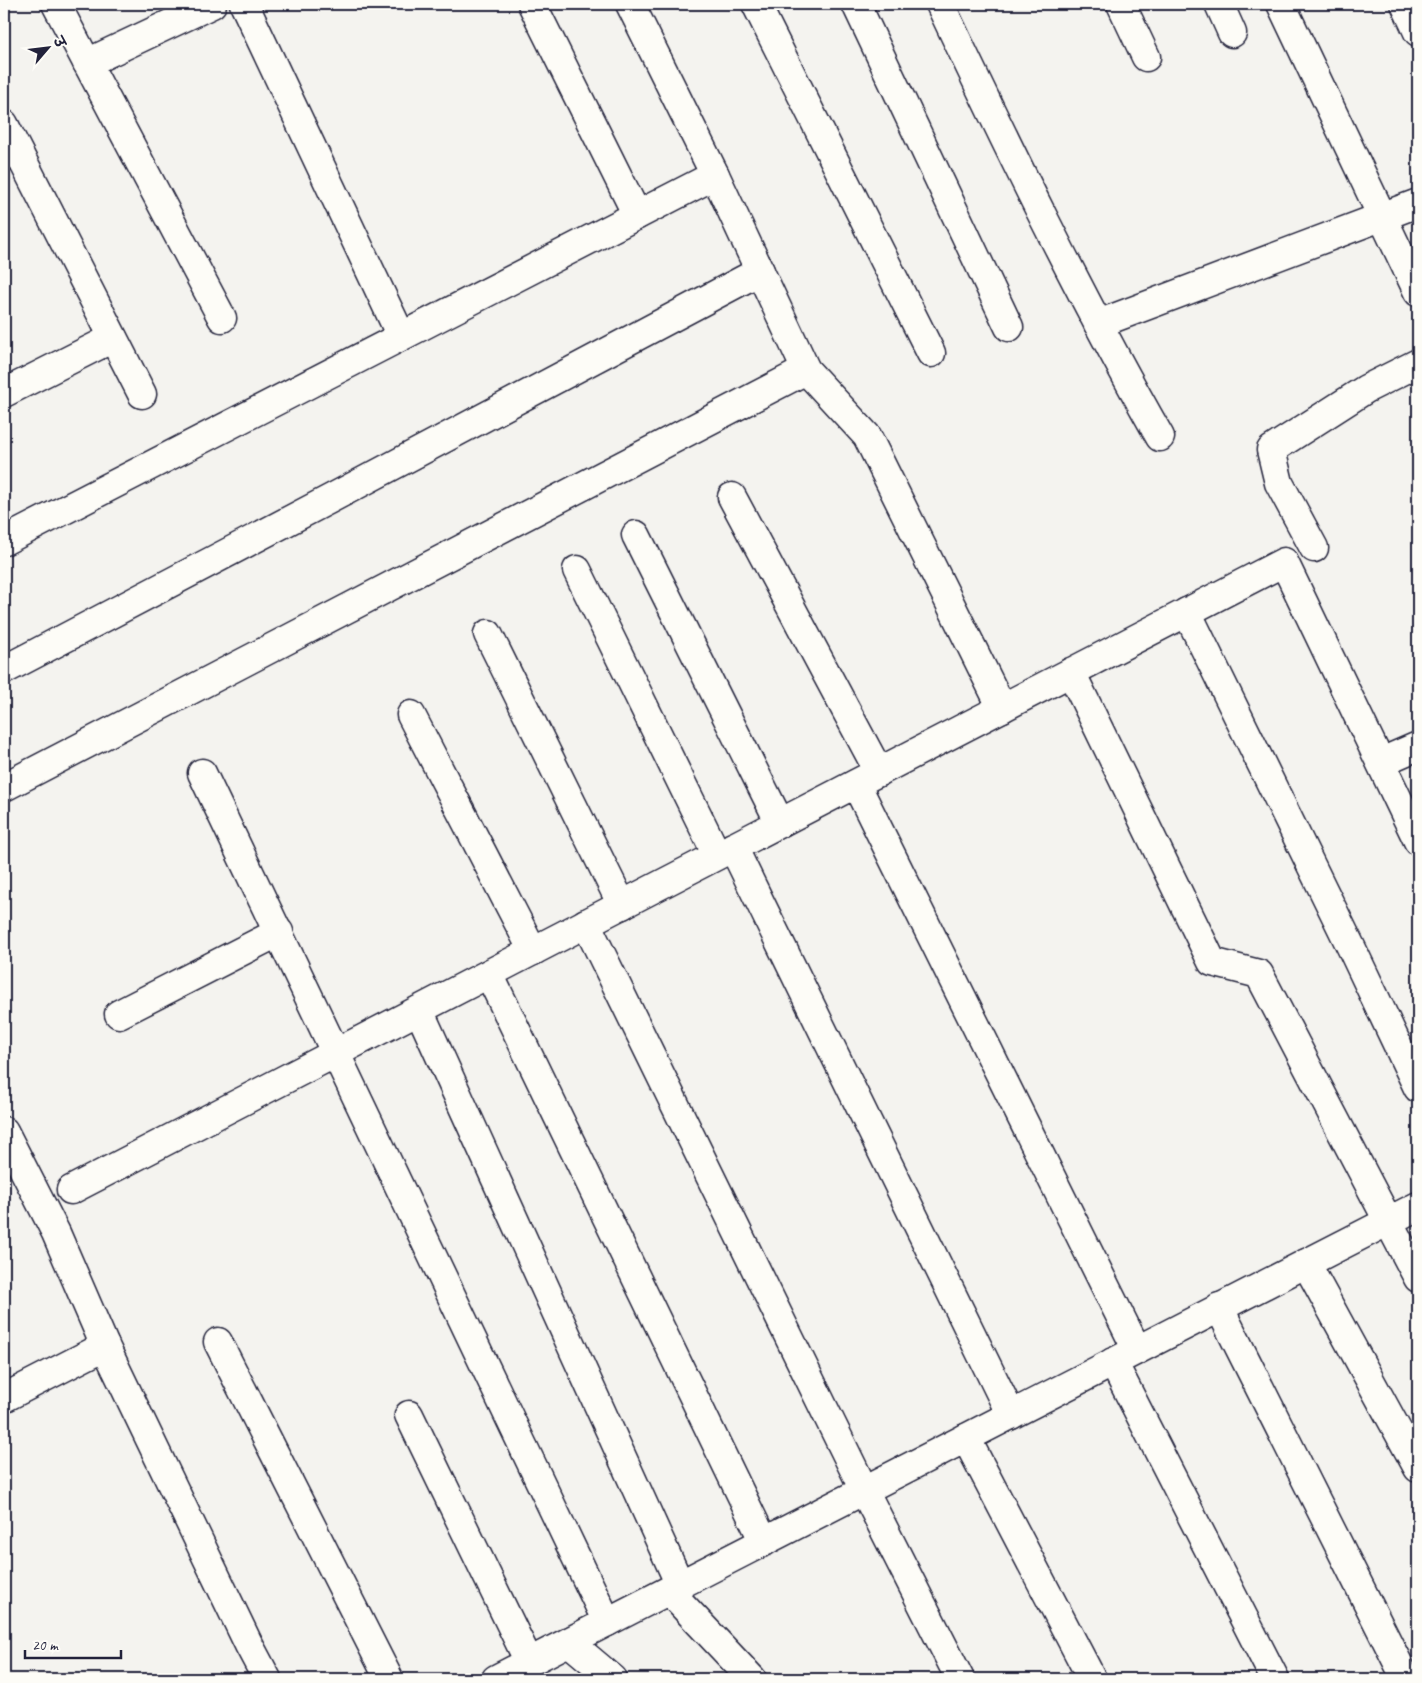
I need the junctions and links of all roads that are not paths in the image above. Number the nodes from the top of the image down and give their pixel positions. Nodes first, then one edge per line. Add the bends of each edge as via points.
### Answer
1 (56, 4) edge
2 (212, 4) edge
3 (244, 4) edge
4 (532, 4) edge
5 (630, 4) edge
6 (756, 4) edge
7 (856, 4) edge
8 (940, 4) edge
9 (1121, 4) edge
10 (1219, 4) edge
11 (1281, 4) edge
12 (1405, 4) edge
13 (1418, 32) edge
14 (1232, 33) dead end
15 (1146, 57) dead end
16 (87, 63) junction
17 (4, 124) edge
18 (715, 175) junction
19 (1418, 203) edge
20 (637, 215) junction
21 (1382, 217) junction
22 (760, 271) junction
23 (1418, 292) edge
24 (222, 318) dead end
25 (1098, 324) junction
26 (1009, 327) dead end
27 (401, 336) junction
28 (113, 338) junction
29 (931, 353) dead end
30 (1418, 362) edge
31 (806, 370) junction
32 (4, 393) edge
33 (142, 394) dead end
34 (1160, 437) dead end
35 (732, 497) dead end
36 (636, 535) dead end
37 (4, 542) edge
38 (1314, 548) dead end
39 (577, 570) dead end
40 (1187, 612) junction
41 (488, 634) dead end
42 (4, 670) edge
43 (1071, 672) junction
44 (1002, 708) junction
45 (411, 715) dead end
46 (1418, 746) edge
47 (1381, 762) junction
48 (202, 773) dead end
49 (868, 778) junction
50 (4, 787) edge
51 (780, 823) junction
52 (1418, 840) edge
53 (725, 851) junction
54 (622, 905) junction
55 (586, 923) junction
56 (279, 932) junction
57 (533, 951) junction
58 (489, 974) junction
59 (419, 1010) junction
60 (119, 1014) dead end
61 (336, 1053) junction
62 (1418, 1088) edge
63 (4, 1131) edge
64 (71, 1190) dead end
65 (1418, 1206) edge
66 (1388, 1221) junction
67 (1306, 1263) junction
68 (1418, 1278) edge
69 (1220, 1308) junction
70 (218, 1342) dead end
71 (105, 1346) junction
72 (1138, 1350) junction
73 (1113, 1362) junction
74 (4, 1398) edge
75 (409, 1415) dead end
76 (1011, 1415) junction
77 (966, 1438) junction
78 (1418, 1468) edge
79 (864, 1490) junction
80 (764, 1542) junction
81 (674, 1588) junction
82 (607, 1622) junction
83 (569, 1642) junction
84 (529, 1662) junction
85 (267, 1679) edge
86 (389, 1679) edge
87 (496, 1679) edge
88 (614, 1679) edge
89 (752, 1679) edge
90 (960, 1679) edge
91 (1092, 1679) edge
92 (1275, 1679) edge
93 (1406, 1679) edge

1 - 16 street
2 - 16 street
3 - 27 street
4 - 20 street
5 - 18 street
6 - 29 street
7 - 26 street
8 - 25 street
9 - 15 street
10 - 14 street
11 - 21 street
12 - 13 street
16 - 24 street
17 - 28 street
18 - 20 street
18 - 22 street
19 - 21 street
20 - 27 street
21 - 23 street
21 - 25 street
22 - 31 street
22 - 42 street
25 - 34 street
27 - 37 street
28 - 32 street
28 - 33 street
30 - 38 street via 1366,388 1270,450 1279,483
31 - 44 street via 867,436
31 - 50 street
35 - 49 street
36 - 51 street
39 - 53 street
40 - 43 street
40 - 47 street via 1284,562
40 - 62 street
41 - 54 street
43 - 44 street
43 - 66 street via 1212,962 1258,974
44 - 49 street
45 - 57 street
46 - 47 street
47 - 52 street
48 - 56 street
49 - 51 street
49 - 72 street
51 - 53 street
53 - 54 street
53 - 76 street
54 - 55 street
55 - 57 street
55 - 79 street
56 - 60 street
56 - 61 street
57 - 58 street
58 - 59 street
58 - 80 street
59 - 61 street
59 - 81 street
61 - 64 street
61 - 82 street
63 - 71 street via 56,1233
65 - 66 street
66 - 67 street
66 - 68 street
67 - 69 street
67 - 78 street
69 - 72 street
69 - 93 street
70 - 86 street
71 - 74 street
71 - 85 street
72 - 73 street
73 - 76 street
73 - 92 street
75 - 84 street
76 - 77 street
77 - 79 street
77 - 91 street
79 - 80 street
79 - 90 street
80 - 81 street
81 - 82 street
81 - 89 street
82 - 83 street
83 - 84 street
83 - 88 street
84 - 87 street

